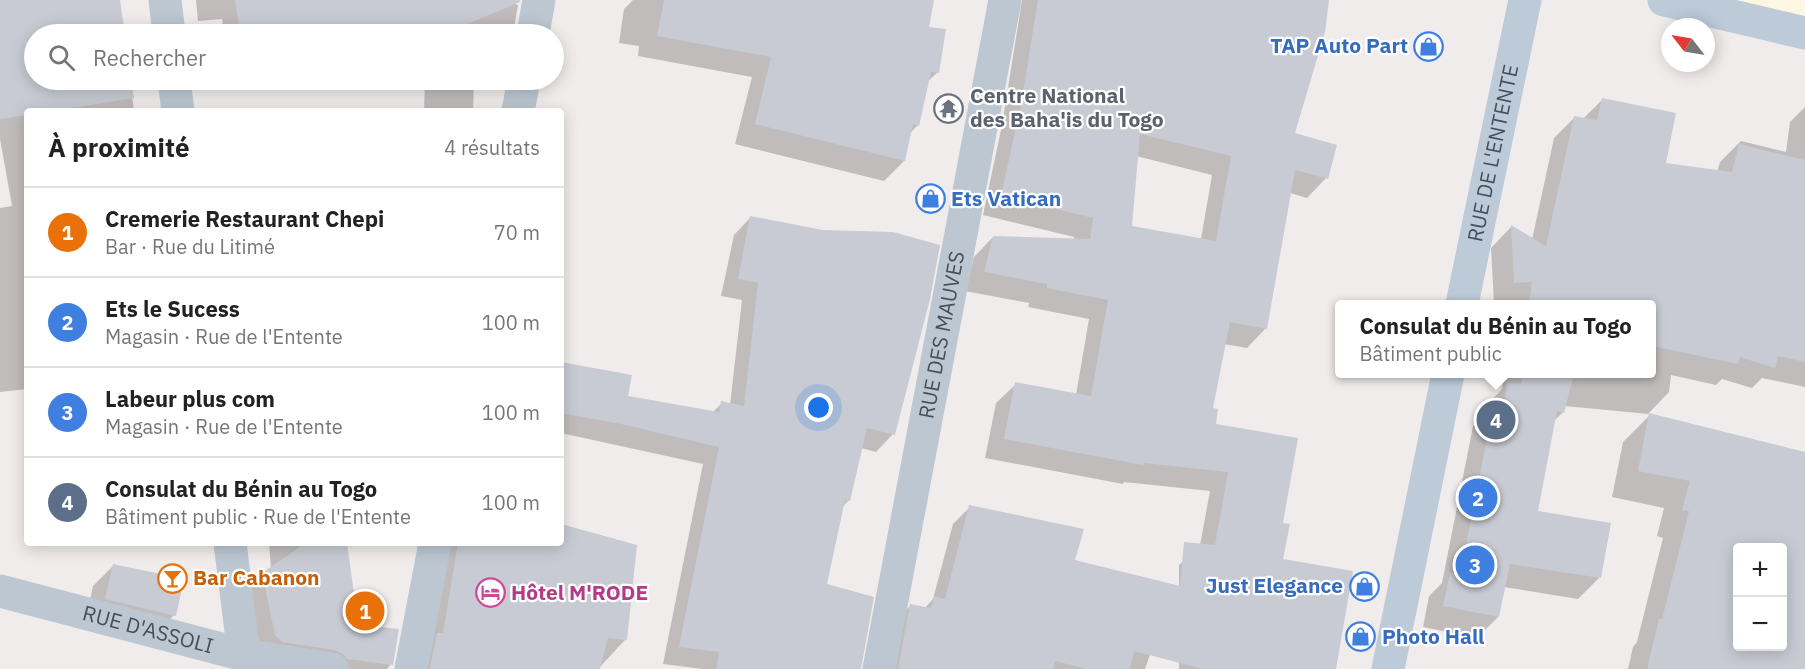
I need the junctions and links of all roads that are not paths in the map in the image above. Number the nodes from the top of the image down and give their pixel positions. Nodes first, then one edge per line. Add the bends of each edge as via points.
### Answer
1 (165, 0) edge
2 (539, 0) edge
3 (1005, 0) edge
4 (1525, 0) edge
5 (1664, 0) edge
6 (168, 24) edge
7 (535, 24) edge
8 (1805, 33) edge
9 (175, 90) edge
10 (522, 90) edge
11 (178, 108) edge
12 (519, 108) edge
13 (1463, 300) edge
14 (1447, 378) edge
15 (230, 546) edge
16 (434, 546) edge
17 (0, 591) edge
18 (244, 655) junction
19 (332, 669) edge
20 (411, 669) edge
21 (879, 669) edge
22 (1388, 669) edge

1 - 6 street
2 - 7 street
3 - 21 street, RUE DES MAUVES
4 - 13 street, RUE DE L'ENTENTE
5 - 8 street
9 - 11 street
10 - 12 street
14 - 22 street
15 - 18 street
16 - 20 street
17 - 18 street, RUE D'ASSOLI
18 - 19 street, RUE D'ASSOLI

